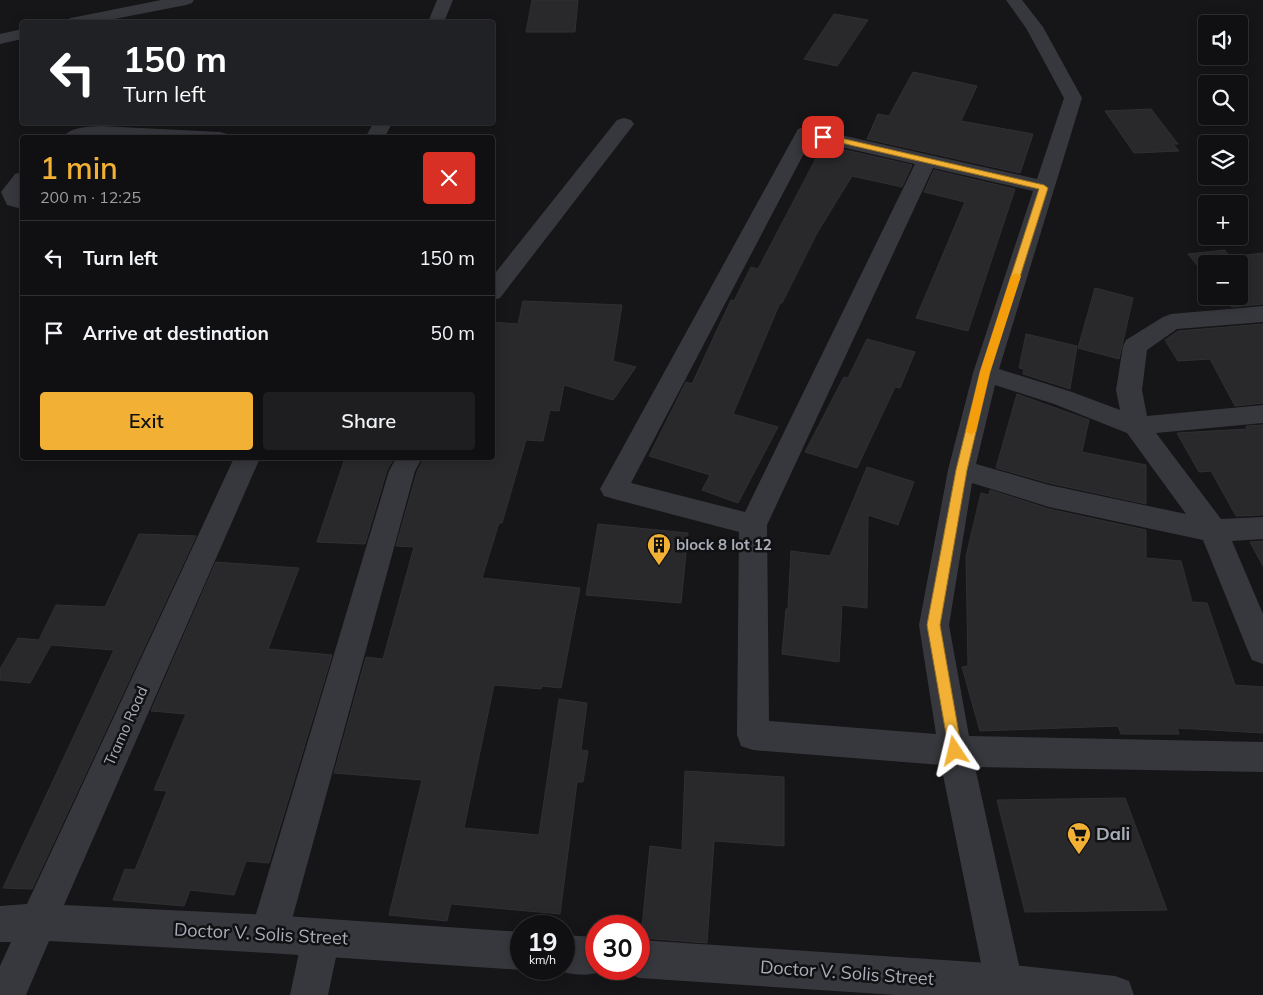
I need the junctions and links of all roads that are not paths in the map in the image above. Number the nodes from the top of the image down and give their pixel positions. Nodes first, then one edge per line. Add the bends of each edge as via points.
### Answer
1 (186, 0) edge
2 (445, 0) edge
3 (1014, 0) edge
4 (151, 6) junction
5 (85, 20) edge
6 (143, 20) edge
7 (437, 20) edge
8 (20, 34) edge
9 (0, 39) edge
10 (624, 124) dead end
11 (79, 135) edge
12 (160, 135) edge
13 (926, 161) junction
14 (20, 180) edge
15 (1044, 188) junction
16 (20, 203) edge
17 (495, 289) edge
18 (1263, 314) edge
19 (985, 372) junction
20 (1263, 414) edge
21 (1136, 426) junction
22 (246, 460) edge
23 (408, 460) edge
24 (961, 470) junction
25 (753, 525) junction
26 (1263, 528) edge
27 (1214, 531) junction
28 (1263, 651) edge
29 (955, 751) junction
30 (1263, 757) edge
31 (38, 922) junction
32 (0, 924) edge
33 (268, 934) junction
34 (321, 938) junction
35 (510, 950) edge
36 (650, 960) edge
37 (1004, 983) junction
38 (7, 995) edge
39 (309, 995) edge
40 (1115, 995) edge

1 - 4 street
2 - 7 street
3 - 15 street via 1034,27 1072,98
4 - 5 street
4 - 6 street
8 - 9 street
10 - 17 street
11 - 12 street via 101,132
13 - 15 street
13 - 25 street
13 - 25 street via 805,133 614,489
14 - 16 street via 10,192 14,202
15 - 19 street
18 - 21 street via 1171,322 1135,346 1129,390
19 - 21 street
19 - 24 street
20 - 21 street
21 - 27 street
22 - 31 street, Tramo Road
23 - 33 street via 402,471
24 - 27 street via 1049,496
24 - 29 street via 934,625
25 - 29 street via 753,736
26 - 27 street
27 - 28 street
29 - 30 street
29 - 37 street
31 - 32 street, Doctor V. Solis Street
31 - 33 street, Doctor V. Solis Street
31 - 38 street, Tramo Road
33 - 34 street, Doctor V. Solis Street
34 - 35 street, Doctor V. Solis Street
34 - 39 street
36 - 37 street, Doctor V. Solis Street
37 - 40 street, Doctor V. Solis Street

